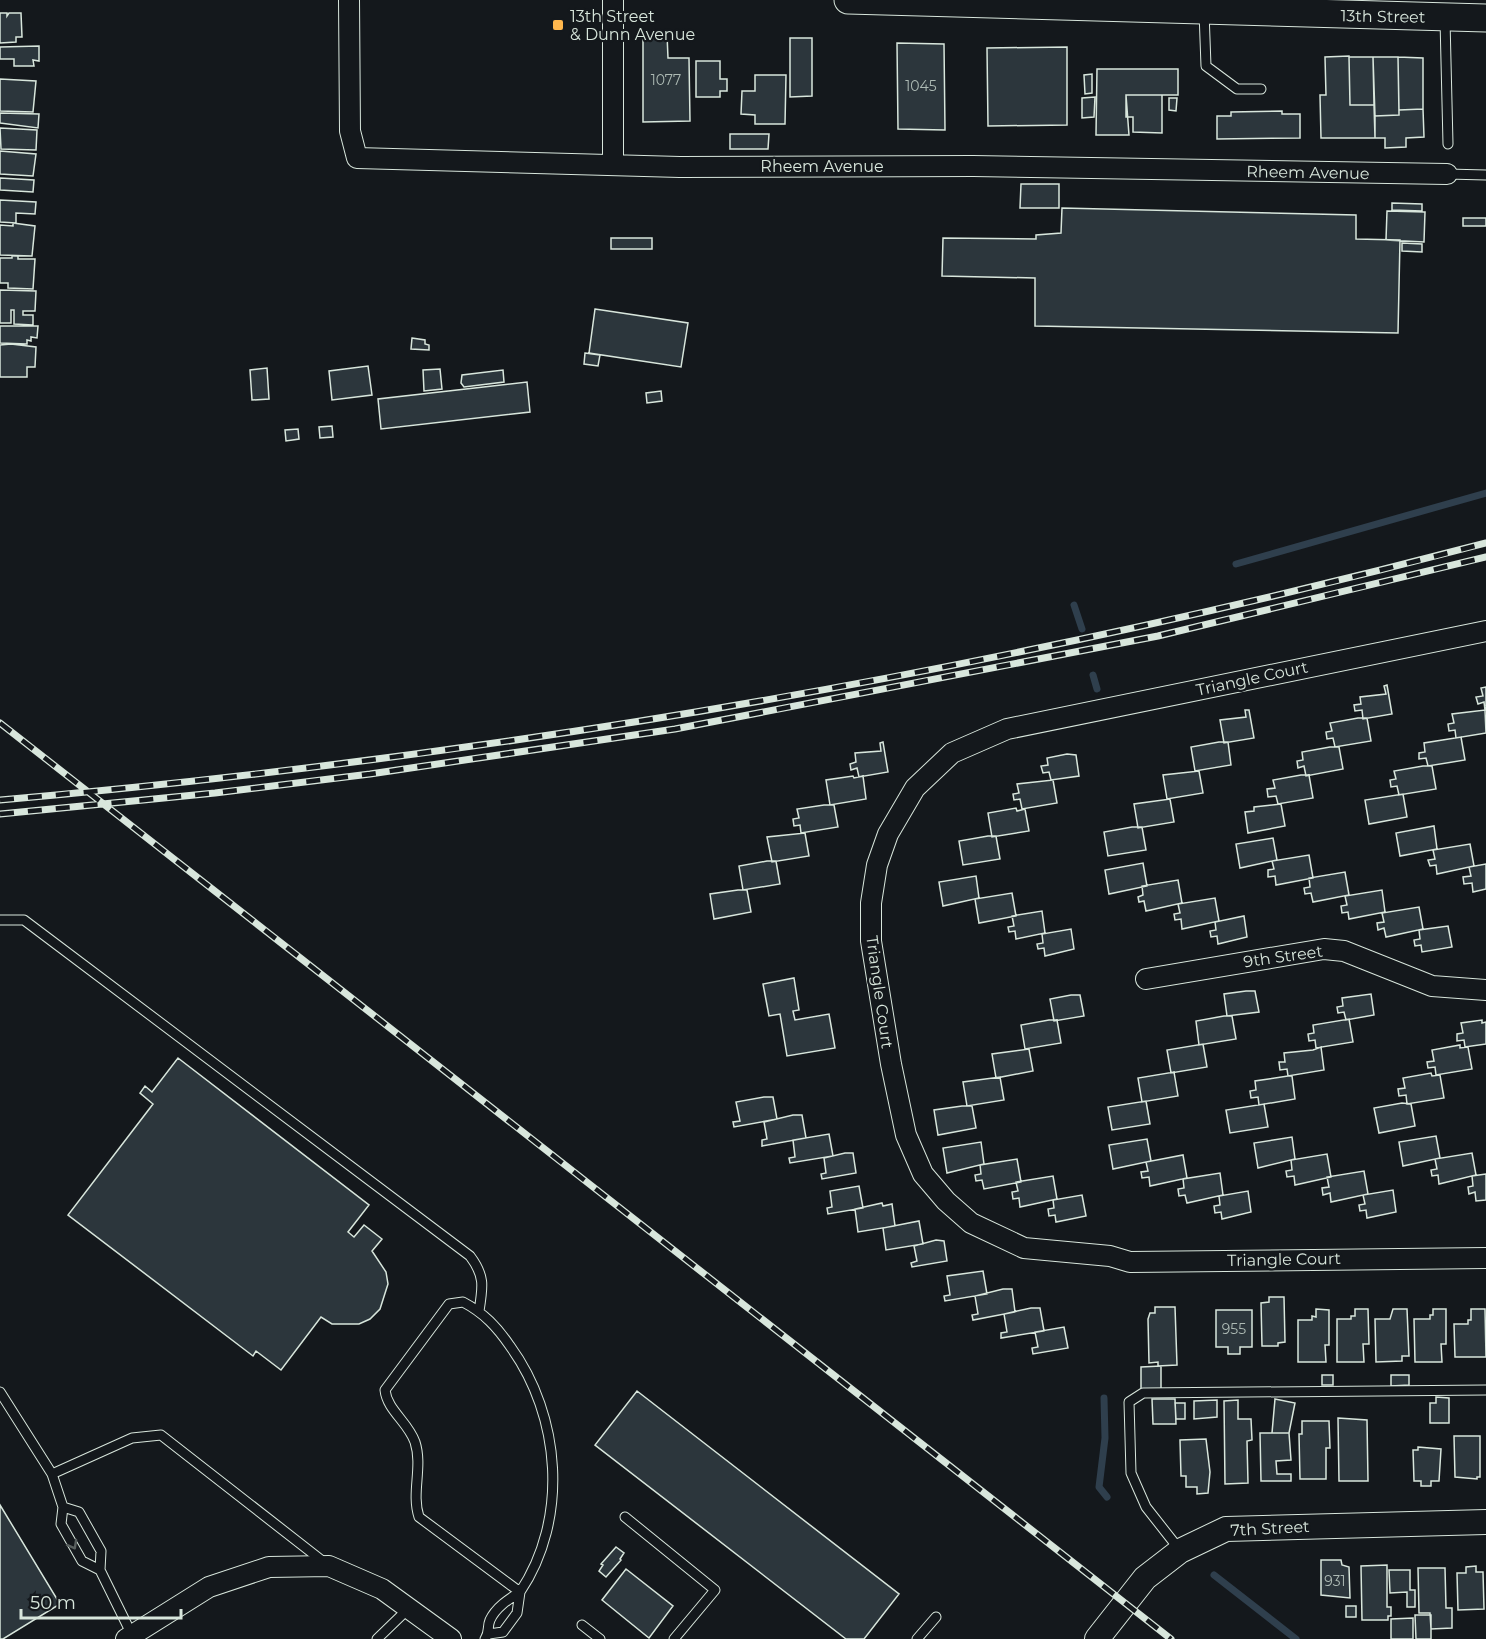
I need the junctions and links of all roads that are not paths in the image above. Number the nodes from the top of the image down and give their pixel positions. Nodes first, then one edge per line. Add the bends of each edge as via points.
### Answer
1 (349, 0) edge
2 (613, 0) edge
3 (848, 0) edge
4 (871, 0) edge
5 (1122, 3) edge
6 (1268, 6) edge
7 (1376, 8) edge
8 (1204, 10) junction
9 (1444, 17) junction
10 (1486, 18) edge
11 (1261, 89) dead end
12 (1448, 144) dead end
13 (613, 164) junction
14 (1447, 174) joint
15 (1486, 175) edge
16 (1486, 631) edge
17 (0, 920) edge
18 (1146, 979) dead end
19 (1486, 990) edge
20 (1486, 1258) edge
21 (479, 1311) junction
22 (1486, 1390) edge
23 (0, 1392) edge
24 (52, 1474) junction
25 (63, 1507) junction
26 (625, 1517) dead end
27 (1486, 1522) edge
28 (1180, 1551) junction
29 (329, 1566) junction
30 (100, 1570) junction
31 (520, 1592) junction
32 (409, 1608) junction
33 (936, 1617) dead end
34 (582, 1625) dead end
35 (487, 1637) edge
36 (131, 1638) edge
37 (377, 1639) edge
38 (451, 1639) edge
39 (600, 1639) edge
40 (674, 1639) edge
41 (917, 1639) edge
42 (1097, 1639) edge

1 - 13 street, Rheem Avenue via 350,131 357,158
2 - 13 street
3 - 4 main road, 13th Street
4 - 5 main road, 13th Street
5 - 8 main road, 13th Street
6 - 7 main road, 13th Street
6 - 8 main road, 13th Street
7 - 9 main road, 13th Street
8 - 11 lane via 1206,66 1237,89
9 - 10 main road, 13th Street
9 - 12 lane
13 - 14 street, Rheem Avenue
14 - 15 lane
16 - 20 street, Triangle Court via 1007,729 952,753 915,788 894,822 877,866 871,913 873,952 906,1135 923,1174 971,1223 1024,1248 1110,1256 1130,1262
17 - 21 lane via 24,920 470,1256 481,1271
18 - 19 street, 9th Street via 1324,949 1344,951 1432,986
21 - 31 lane via 499,1330 521,1362 549,1431 552,1475 546,1531 539,1558
21 - 31 lane via 464,1302 449,1304 385,1390 386,1401 415,1442 419,1468 415,1506 419,1516
22 - 28 lane via 1143,1393 1129,1402 1131,1473 1146,1507
23 - 24 lane
24 - 25 lane
24 - 29 lane via 132,1438 161,1436
25 -> 30 lane via 62,1524 82,1561
25 - 30 lane via 79,1512 101,1551
26 - 40 lane via 715,1590
27 - 28 street, 7th Street via 1226,1529
28 - 42 street, 7th Street via 1145,1578
29 - 32 street via 382,1589
29 - 36 street via 269,1567 209,1587
30 - 36 lane
31 - 35 lane via 504,1602 490,1621
31 - 35 lane via 517,1613 503,1632
32 - 37 lane
32 - 38 street
33 - 41 lane
34 - 39 lane

